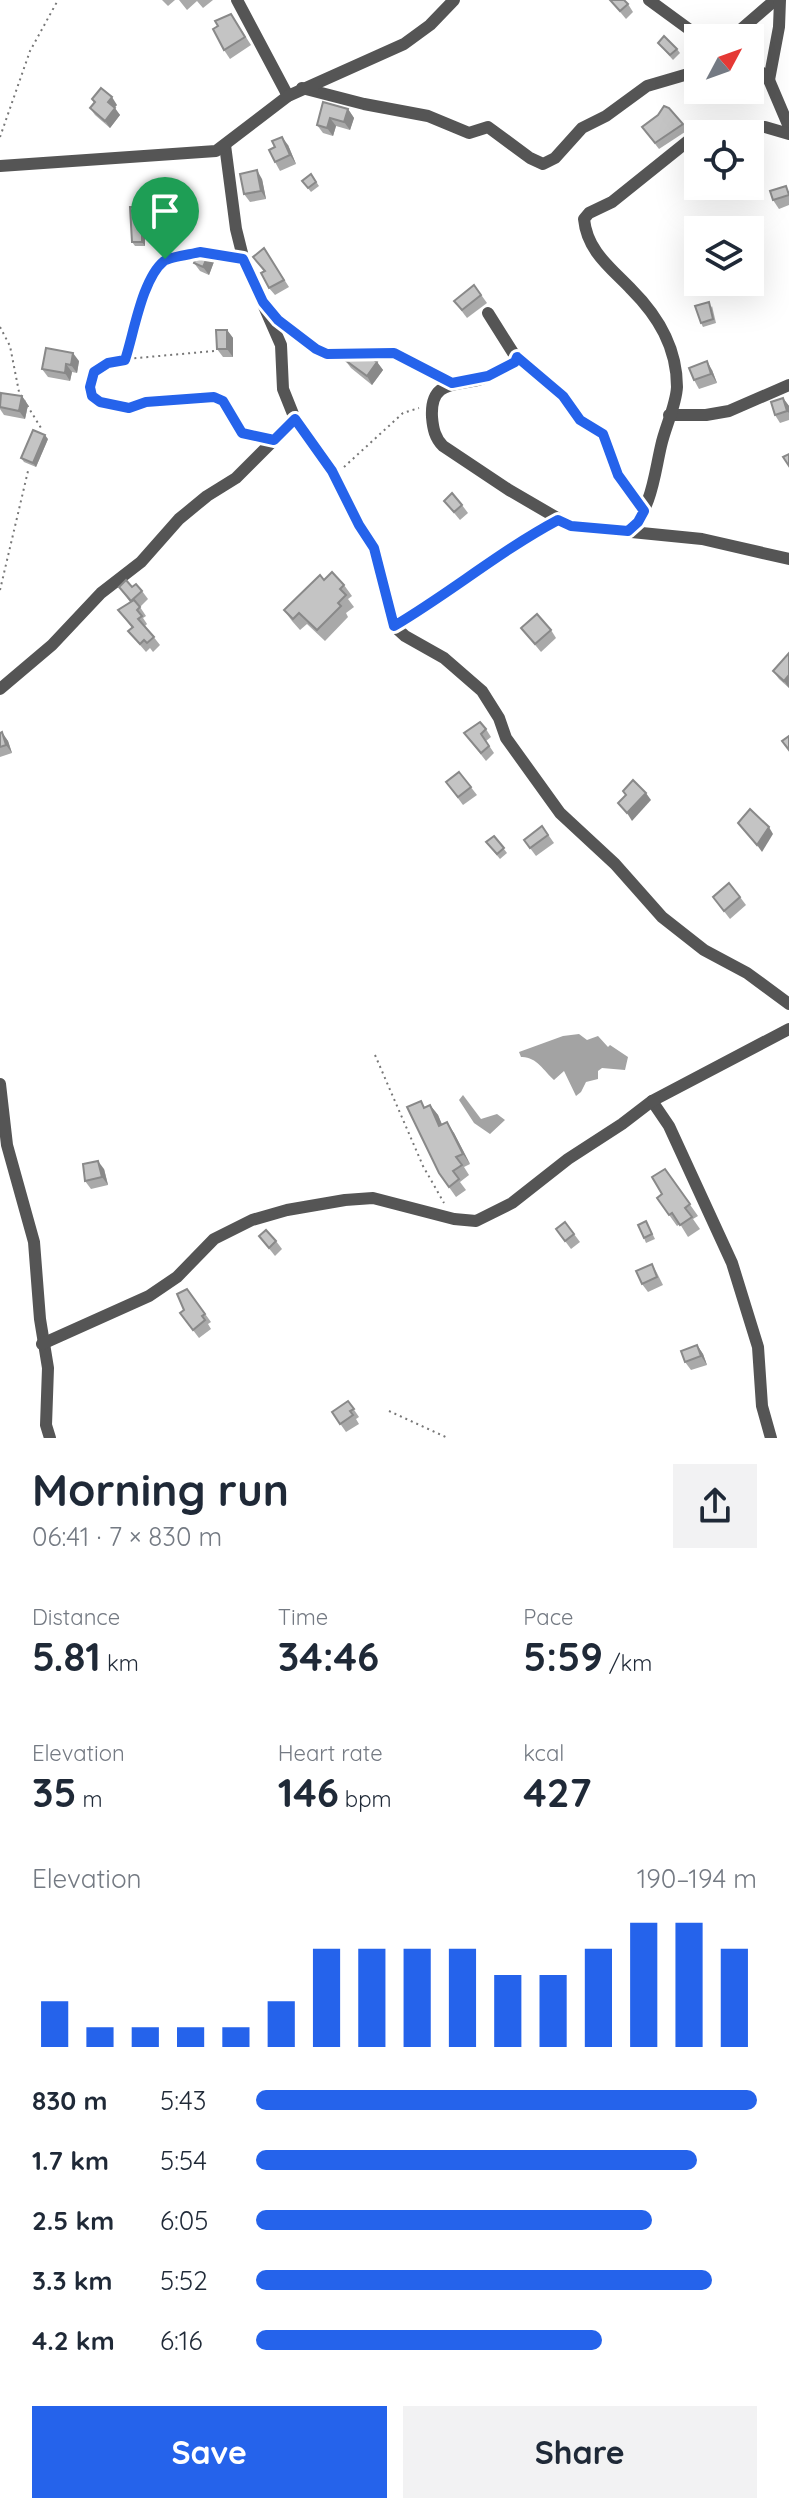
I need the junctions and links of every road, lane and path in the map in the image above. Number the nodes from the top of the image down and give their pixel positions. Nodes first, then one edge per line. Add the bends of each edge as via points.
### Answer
1 (58, 0) edge
2 (237, 0) edge
3 (454, 0) edge
4 (649, 0) edge
5 (778, 0) edge
6 (748, 24) edge
7 (684, 26) edge
8 (684, 75) edge
9 (764, 75) edge
10 (769, 80) junction
11 (302, 88) junction
12 (288, 96) junction
13 (789, 127) edge
14 (789, 134) edge
15 (0, 137) edge
16 (225, 145) junction
17 (0, 166) edge
18 (243, 259) junction
19 (263, 302) junction
20 (488, 313) dead end
21 (0, 327) edge
22 (214, 351) edge
23 (517, 357) junction
24 (125, 360) junction
25 (452, 383) junction
26 (789, 385) edge
27 (432, 407) junction
28 (669, 415) junction
29 (295, 419) junction
30 (41, 428) dead end
31 (274, 440) junction
32 (28, 471) dead end
33 (332, 471) junction
34 (644, 511) junction
35 (558, 520) junction
36 (628, 531) junction
37 (789, 559) edge
38 (0, 590) edge
39 (394, 626) junction
40 (0, 689) edge
41 (789, 1004) edge
42 (789, 1029) edge
43 (375, 1055) dead end
44 (0, 1084) edge
45 (652, 1101) junction
46 (454, 1219) junction
47 (42, 1344) junction
48 (389, 1411) dead end
49 (50, 1438) edge
50 (448, 1438) edge
51 (771, 1438) edge

1 - 15 path via 30,51
2 - 12 street
3 - 11 street via 404,44
4 - 7 street
5 - 6 street
5 - 10 street via 779,27
8 - 11 street via 647,86 582,128 543,164 488,127 469,133 428,116
9 - 10 street
10 - 13 street
11 - 12 street
12 - 16 street
14 - 28 street via 765,127 698,133 584,219 594,250 664,330 676,370
16 - 17 street via 196,154
16 - 18 street
18 - 19 street
18 - 24 path via 200,252 165,259 146,289
19 - 25 street via 294,334 327,354 394,353
19 - 29 street via 281,345 283,389
20 - 23 street
21 - 30 path via 19,392
22 - 24 path
23 - 25 street via 488,376
23 - 34 path via 563,396 580,420 603,434 618,475
24 - 31 path via 94,372 90,392 95,400 129,408 214,397 223,401 242,433
25 - 27 street via 438,393
26 - 28 street via 729,411
27 - 33 path via 403,413 345,466
27 - 35 street via 434,429 443,446
28 - 34 street
29 - 31 street
29 - 33 street
31 - 40 street via 236,478 179,519 141,562
32 - 38 path
33 - 39 street via 374,548
34 - 36 street
35 - 36 street
35 - 39 street
36 - 37 street via 702,539
39 - 41 street via 482,691 543,792 662,917
42 - 45 street
43 - 46 path via 423,1166
44 - 47 street via 7,1145 34,1242
45 - 46 street via 512,1203 476,1221
45 - 51 street via 669,1126 732,1263 758,1347 762,1406
46 - 47 street via 373,1198 263,1217 214,1239 177,1277 149,1296
47 - 49 street
48 - 50 path

